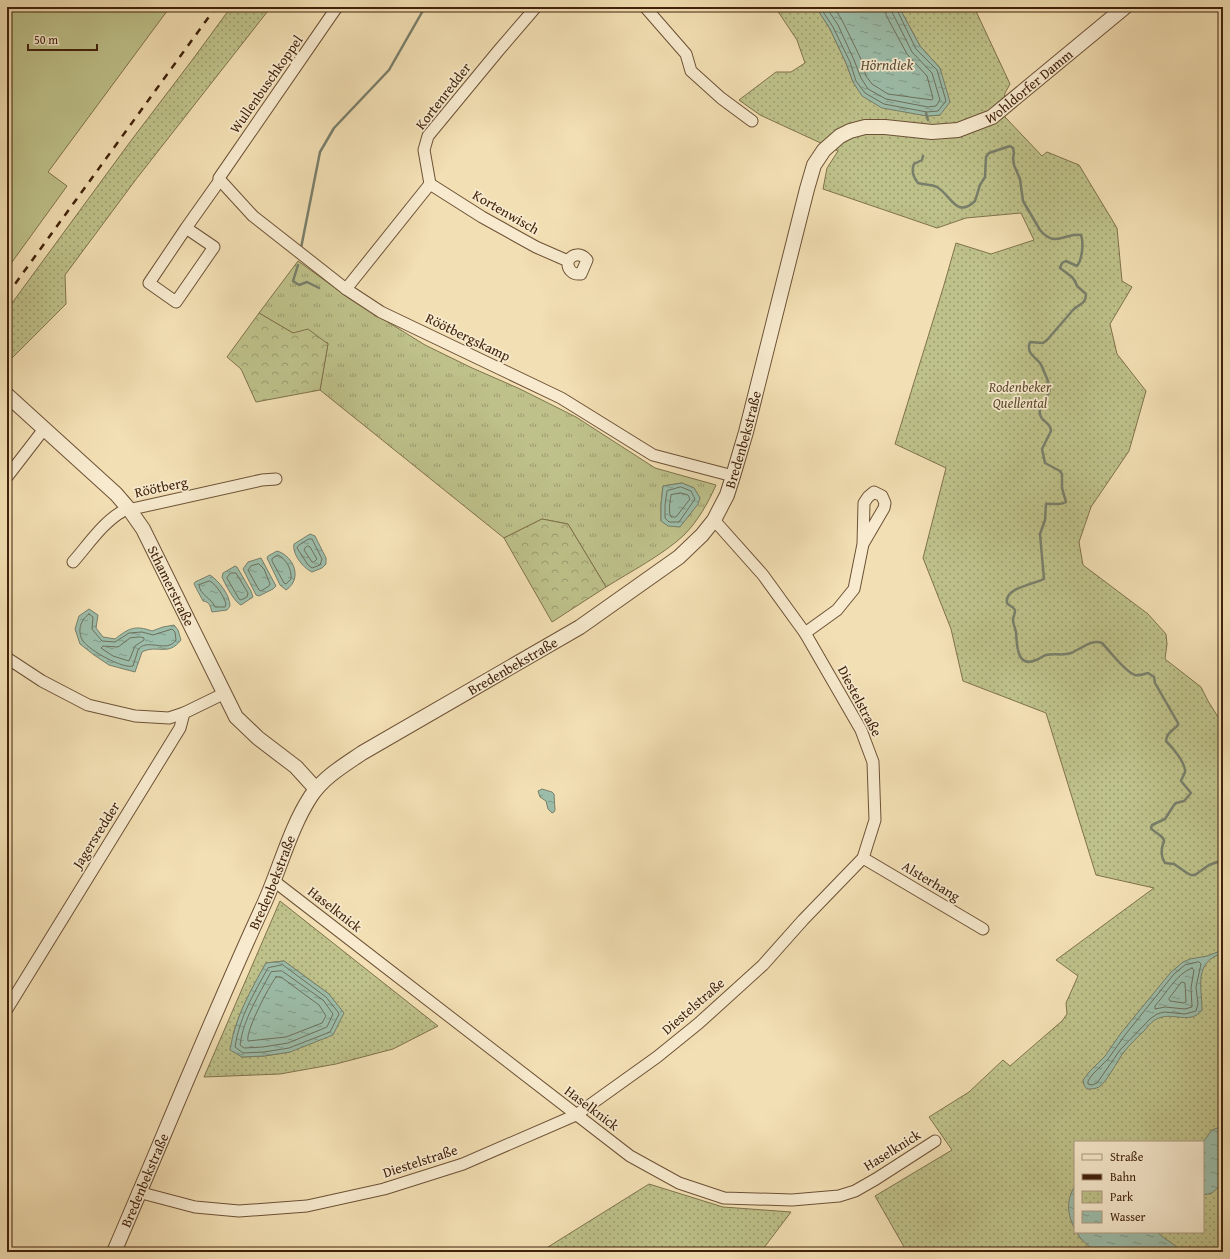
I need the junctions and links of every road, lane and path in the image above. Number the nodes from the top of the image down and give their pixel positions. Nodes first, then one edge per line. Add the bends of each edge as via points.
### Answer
1 (338, 7) edge
2 (536, 7) edge
3 (644, 7) edge
4 (1124, 7) edge
5 (752, 121) dead end
6 (917, 131) joint
7 (220, 179) junction
8 (430, 184) junction
9 (186, 228) junction
10 (568, 261) dead end
11 (346, 289) junction
12 (7, 395) edge
13 (44, 429) junction
14 (733, 476) junction
15 (7, 477) edge
16 (276, 479) dead end
17 (129, 509) junction
18 (714, 520) junction
19 (863, 544) dead end
20 (73, 562) dead end
21 (805, 633) junction
22 (7, 658) edge
23 (223, 694) junction
24 (184, 712) junction
25 (316, 789) junction
26 (863, 858) junction
27 (274, 881) junction
28 (983, 929) dead end
29 (7, 1009) edge
30 (576, 1115) junction
31 (935, 1141) dead end
32 (138, 1192) junction
33 (114, 1252) edge

1 - 7 street, Wullenbuschkoppel
2 - 8 street, Kortenredder via 428,136 424,150
3 - 5 street via 686,54 691,71 720,98
4 - 6 street, Wohldorfer Damm via 992,118 958,130
6 - 14 street, Bredenbekstraße via 865,127 850,131 833,140 814,165
7 - 9 street, Wullenbuschkoppel
7 - 11 street, Röötbergskamp via 253,216
8 - 10 street, Kortenwisch via 495,225
8 - 11 street
9 - 9 street, Wullenbuschkoppel via 149,283 176,302 214,247
11 - 14 street, Röötbergskamp via 381,312 561,398 652,455
12 - 13 street, Sthamerstraße
13 - 15 street
13 - 17 street, Sthamerstraße
14 - 18 street, Bredenbekstraße via 727,495
16 - 17 street, Röötberg
17 - 20 street, Röötberg via 118,514 104,526
17 - 23 street, Sthamerstraße via 143,529
18 - 21 street, Diestelstraße via 763,575
18 - 25 street, Bredenbekstraße via 679,557 580,627 362,754 331,775
19 - 21 street via 854,589 837,610
21 - 26 street, Diestelstraße via 861,730 874,762 875,820
22 - 24 street via 88,705 135,716 169,718
23 - 24 street
23 - 25 street, Sthamerstraße via 239,721 296,767
24 - 29 street, Jagersredder via 180,728
25 - 27 street, Bredenbekstraße via 295,826
26 - 28 street, Alsterhang
26 - 30 street, Diestelstraße via 762,965 699,1023 657,1057
27 - 30 street, Haselknick
27 - 32 street, Bredenbekstraße
30 - 31 street, Haselknick via 630,1156 679,1183 724,1198 792,1200 839,1196 855,1191 876,1179
30 - 32 street, Diestelstraße via 463,1164 384,1189 307,1206 239,1211 195,1207
32 - 33 street, Bredenbekstraße

